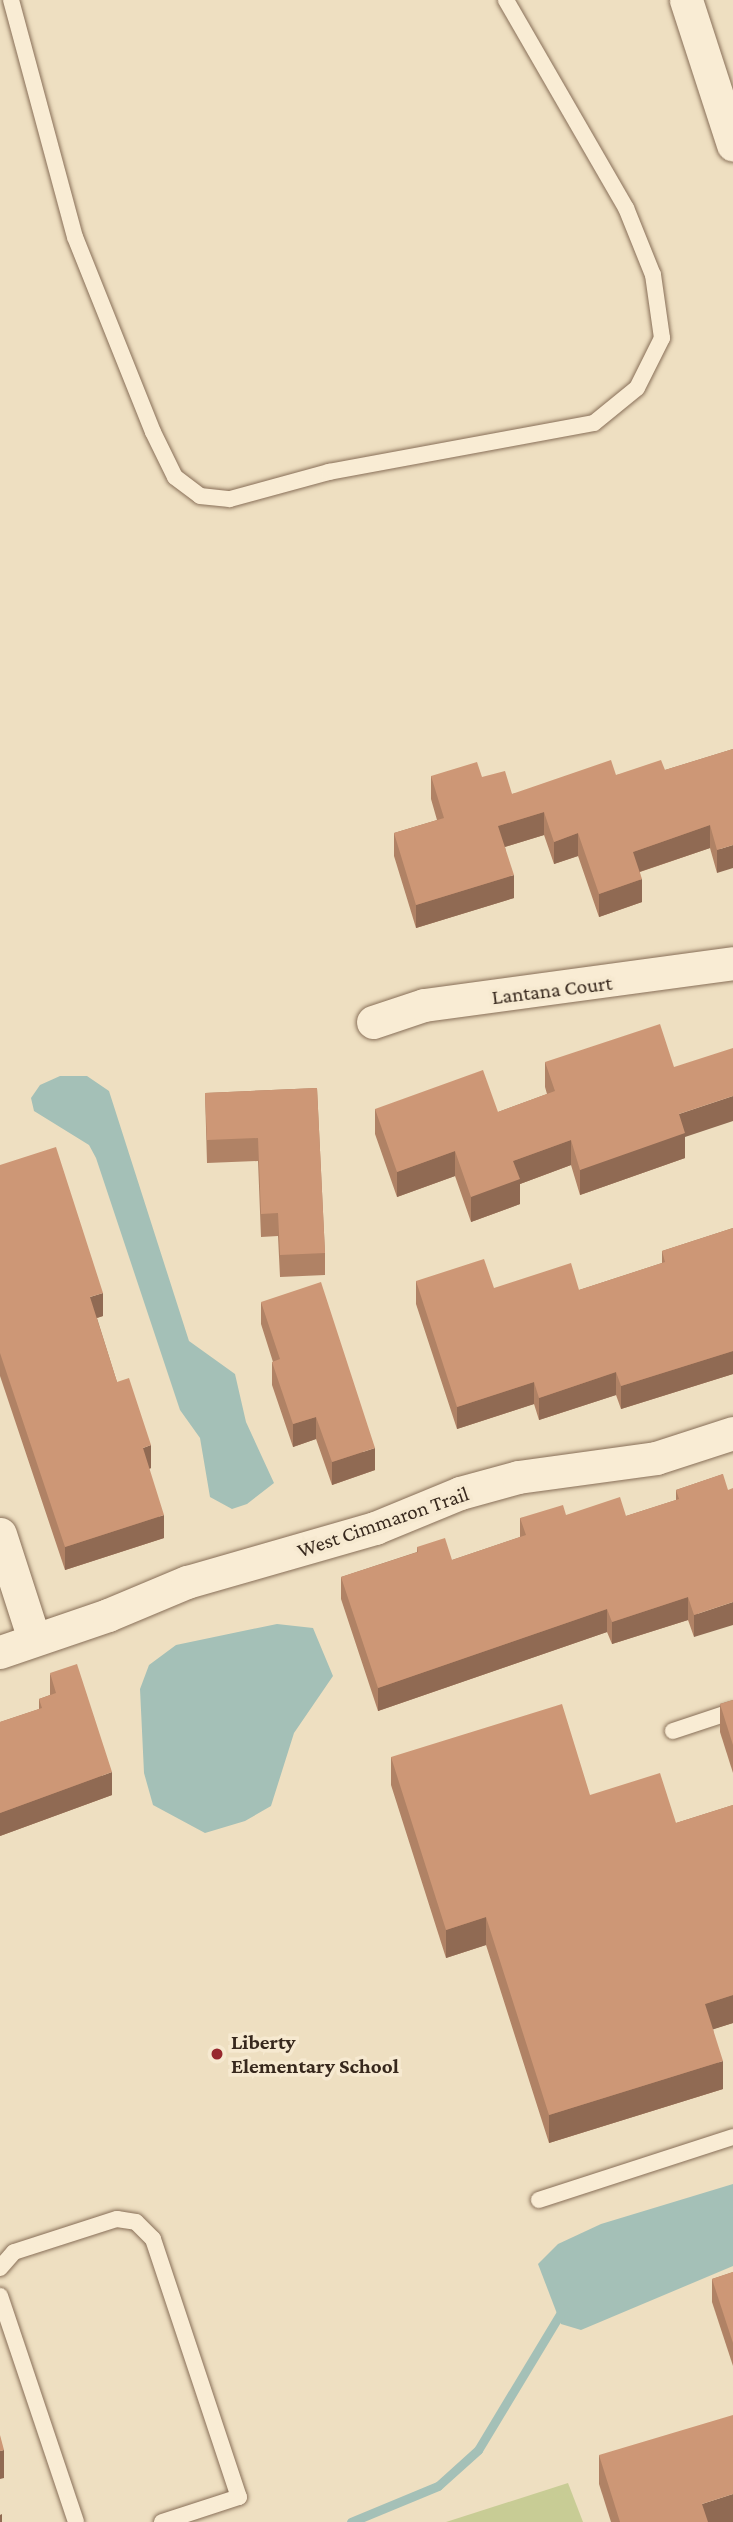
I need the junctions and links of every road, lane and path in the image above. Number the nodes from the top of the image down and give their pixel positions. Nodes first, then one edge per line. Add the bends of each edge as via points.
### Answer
1 (10, 0) edge
2 (506, 0) edge
3 (686, 0) edge
4 (733, 145) edge
5 (733, 963) edge
6 (373, 1022) dead end
7 (733, 1433) edge
8 (0, 1534) edge
9 (34, 1639) junction
10 (0, 1652) edge
11 (733, 1711) edge
12 (673, 1731) dead end
13 (733, 2137) edge
14 (539, 2200) dead end
15 (0, 2268) edge
16 (0, 2296) edge
17 (76, 2522) edge
18 (162, 2522) edge

1 - 2 lane via 75,237 153,432 175,477 200,496 230,499 329,472 594,423 637,388 662,338 653,275 626,208
3 - 4 street
5 - 6 street, Lantana Court via 424,1005
7 - 9 street, West Cimmaron Trail via 656,1458 518,1477 460,1493 375,1528 187,1582
8 - 9 street
9 - 10 street, West Cimmaron Trail
11 - 12 lane
13 - 14 lane
15 - 18 lane via 14,2252 117,2218 136,2222 153,2239 239,2497
16 - 17 lane

